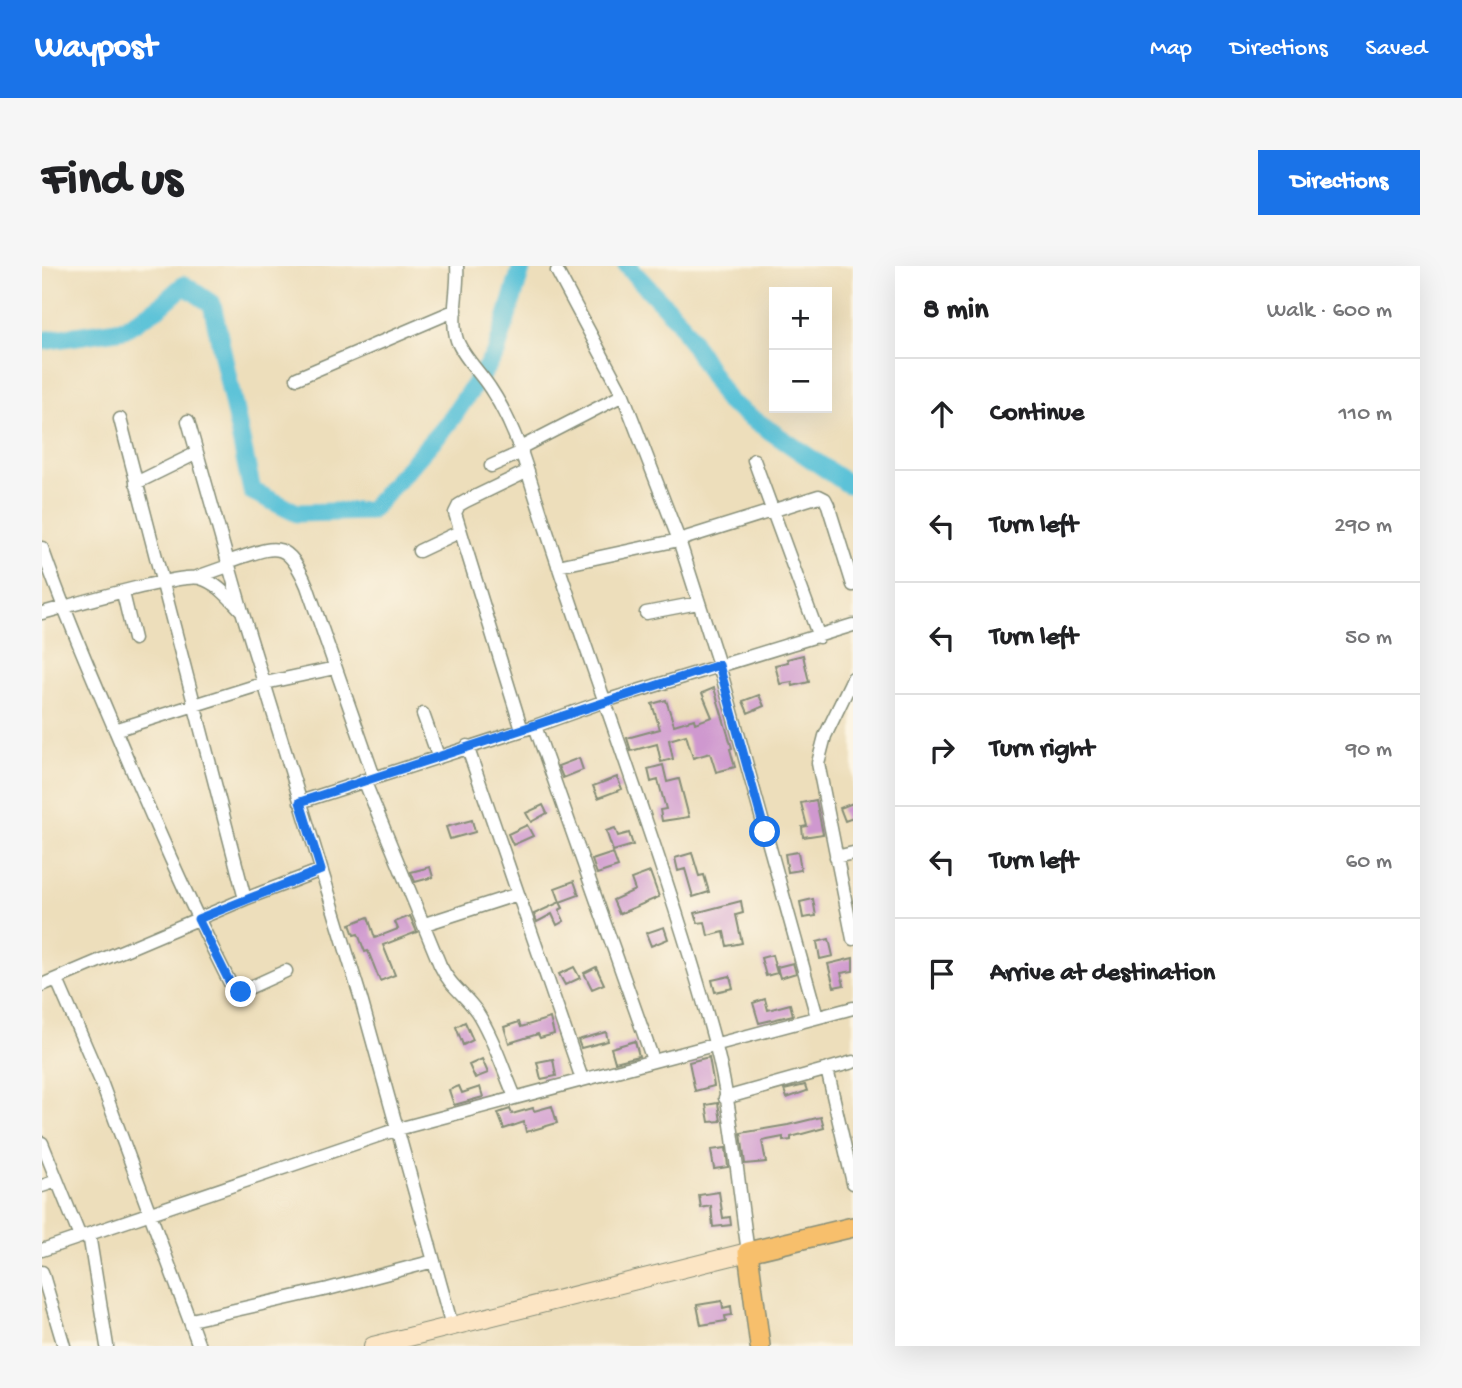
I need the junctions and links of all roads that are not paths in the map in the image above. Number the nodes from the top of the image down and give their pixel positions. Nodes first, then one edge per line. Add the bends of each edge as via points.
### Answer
1 (457, 266) edge
2 (557, 271) dead end
3 (456, 310) junction
4 (297, 378) dead end
5 (623, 395) junction
6 (120, 419) dead end
7 (188, 421) dead end
8 (521, 450) junction
9 (197, 453) junction
10 (754, 460) dead end
11 (491, 466) dead end
12 (528, 471) junction
13 (136, 482) junction
14 (774, 511) junction
15 (459, 532) junction
16 (679, 540) junction
17 (42, 548) edge
18 (419, 551) dead end
19 (228, 564) junction
20 (558, 566) junction
21 (197, 577) junction
22 (163, 583) junction
23 (853, 585) edge
24 (122, 593) junction
25 (698, 603) junction
26 (62, 608) junction
27 (242, 611) junction
28 (42, 613) edge
29 (646, 613) dead end
30 (853, 625) edge
31 (819, 637) junction
32 (134, 639) dead end
33 (719, 665) junction
34 (335, 668) junction
35 (853, 678) edge
36 (265, 683) junction
37 (604, 701) junction
38 (195, 704) junction
39 (423, 714) dead end
40 (529, 728) junction
41 (115, 730) junction
42 (467, 747) junction
43 (438, 756) junction
44 (369, 778) junction
45 (300, 802) junction
46 (853, 853) edge
47 (836, 857) junction
48 (321, 870) junction
49 (518, 894) junction
50 (245, 898) junction
51 (198, 919) junction
52 (425, 924) junction
53 (853, 939) edge
54 (286, 971) dead end
55 (57, 980) junction
56 (42, 985) edge
57 (853, 1008) edge
58 (817, 1017) junction
59 (715, 1045) junction
60 (653, 1060) junction
61 (853, 1062) edge
62 (827, 1069) junction
63 (582, 1079) junction
64 (515, 1097) junction
65 (726, 1098) junction
66 (398, 1129) junction
67 (42, 1143) edge
68 (57, 1181) junction
69 (853, 1184) edge
70 (42, 1186) edge
71 (151, 1213) junction
72 (853, 1227) edge
73 (85, 1236) junction
74 (42, 1250) edge
75 (748, 1252) junction
76 (434, 1261) junction
77 (42, 1272) edge
78 (191, 1320) junction
79 (452, 1326) junction
80 (64, 1346) edge
81 (107, 1346) edge
82 (200, 1346) edge
83 (373, 1346) edge
84 (760, 1346) edge

1 - 3 street
2 - 5 street
3 - 4 street
3 - 8 street via 457,339 491,390
5 - 8 street
5 - 16 street
6 - 13 street
7 - 9 street
8 - 11 street
8 - 12 street
9 - 13 street
9 - 19 street
10 - 14 street
12 - 15 street via 459,505 455,516
12 - 20 street
13 - 22 street
14 - 16 street
14 - 23 street via 823,497
14 - 31 street
15 - 18 street
15 - 40 street
16 - 20 street
16 - 25 street
17 - 26 street
19 - 21 street
19 - 27 street
19 - 34 street via 274,548 289,554 307,586
20 - 37 street
21 - 22 street
21 - 27 street via 217,587
22 - 24 street
22 - 38 street
24 - 26 street
24 - 32 street
25 - 29 street
25 - 33 street
26 - 28 street
26 - 41 street
27 - 36 street
30 - 31 street
31 - 33 street
33 - 37 street
33 - 58 street
34 - 36 street
34 - 44 street
35 - 47 street via 825,736 818,763
36 - 38 street
36 - 45 street
37 - 40 street
37 - 59 street via 681,923
38 - 41 street
38 - 50 street
39 - 43 street
40 - 42 street
40 - 60 street
41 - 51 street
42 - 43 street
42 - 49 street
43 - 44 street
44 - 45 street
44 - 52 street
45 - 48 street
46 - 47 street
47 - 53 street
48 - 50 street
48 - 66 street
49 - 52 street
49 - 63 street
50 - 51 street
51 - 54 street via 236,992
51 - 55 street
52 - 64 street via 446,978 481,1020
55 - 56 street
55 - 71 street
57 - 58 street
58 - 59 street
59 - 60 street
59 - 65 street
60 - 63 street
61 - 62 street
62 - 65 street
62 - 69 street
63 - 64 street
64 - 66 street
65 - 75 street
66 - 71 street
66 - 76 street
67 - 68 street
68 - 70 street
68 - 73 street
71 - 73 street
71 - 78 street
72 - 75 main road
73 - 74 street
73 - 81 street
75 - 79 main road
75 - 84 main road
76 - 78 street
76 - 79 street
77 - 80 street
78 - 82 street
79 - 83 main road

